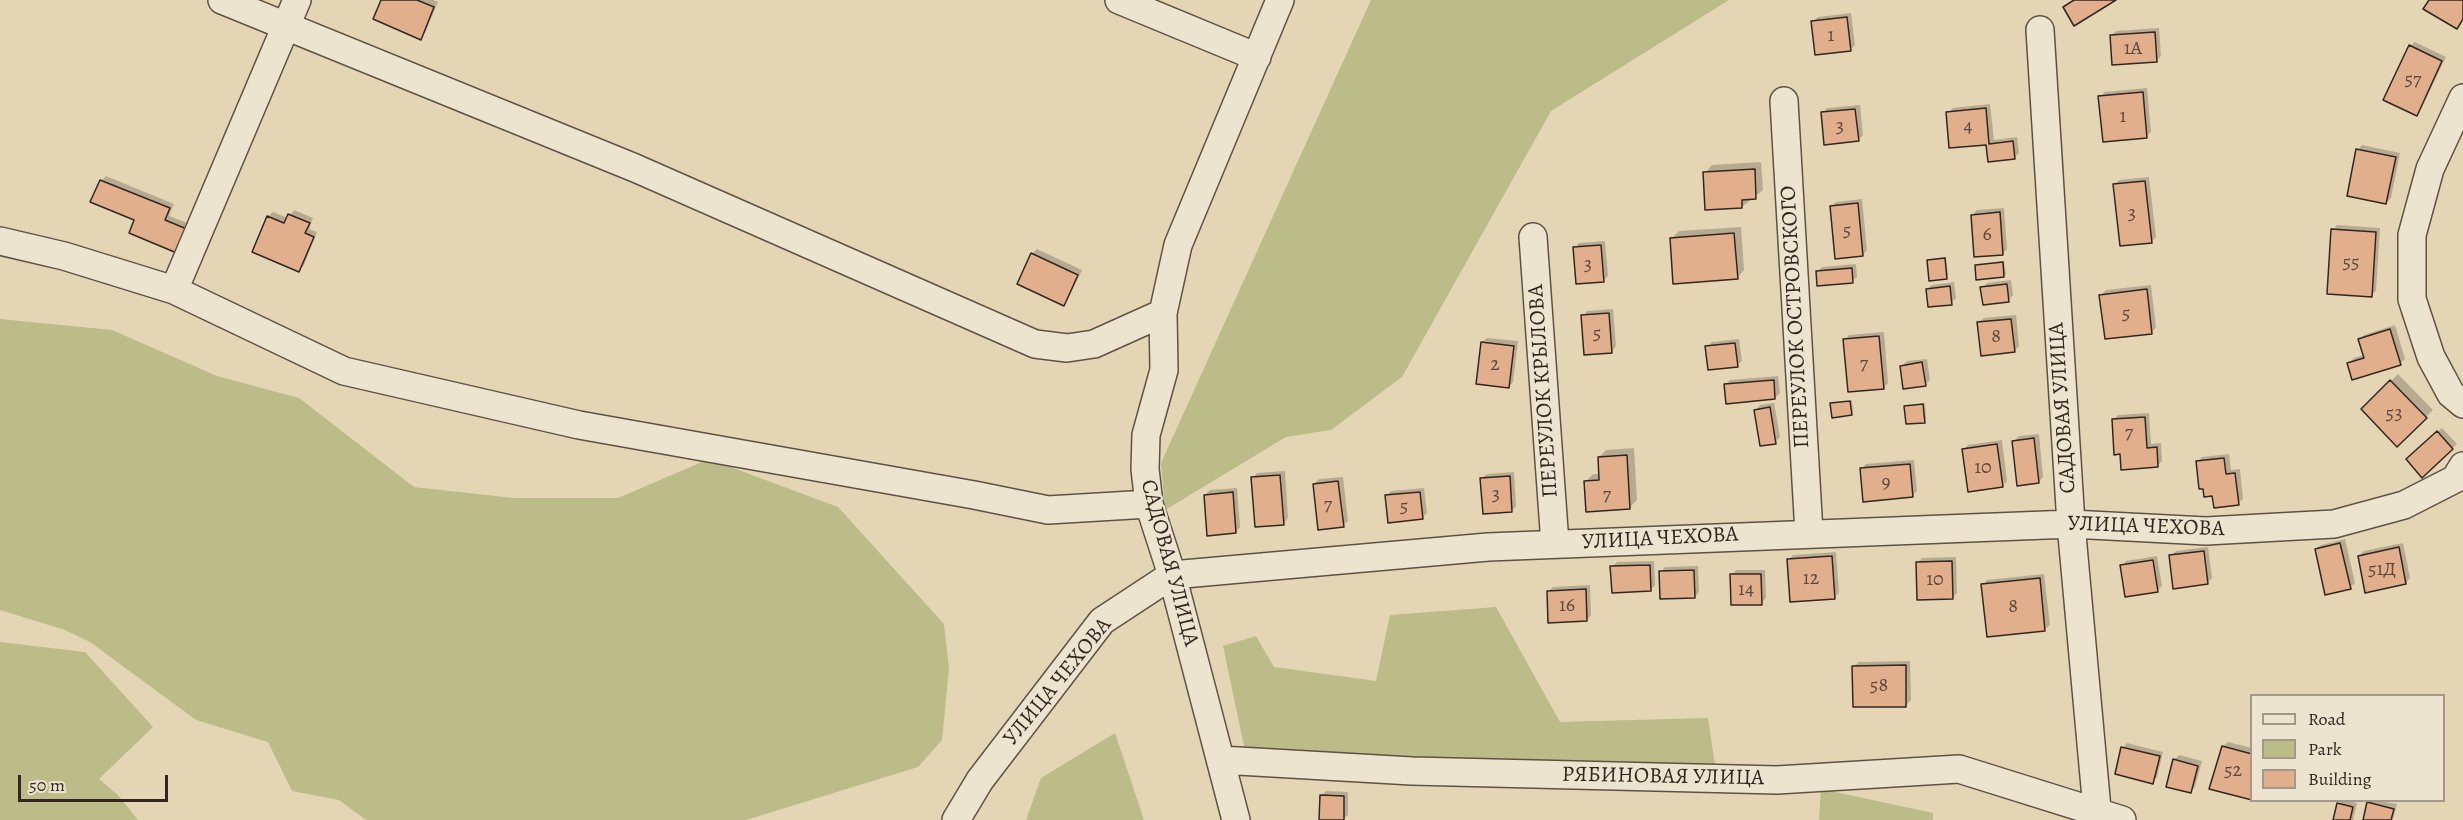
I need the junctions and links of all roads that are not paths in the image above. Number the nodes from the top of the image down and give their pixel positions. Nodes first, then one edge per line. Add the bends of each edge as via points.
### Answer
1 (222, 0) edge
2 (297, 0) edge
3 (1119, 0) edge
4 (1280, 0) edge
5 (286, 26) junction
6 (2040, 30) dead end
7 (1257, 57) junction
8 (2463, 98) edge
9 (1784, 101) dead end
10 (1533, 237) dead end
11 (0, 241) edge
12 (174, 290) junction
13 (1163, 313) junction
14 (2463, 404) edge
15 (2463, 466) edge
16 (1149, 504) junction
17 (2071, 524) junction
18 (1809, 533) junction
19 (1555, 544) junction
20 (1172, 575) junction
21 (1221, 760) junction
22 (2106, 818) edge
23 (956, 820) edge
24 (1236, 820) edge

1 - 5 street
2 - 5 street
3 - 7 street
4 - 7 street, САДОВАЯ УЛИЦА
5 - 12 street
5 - 13 street via 635,168 1035,344 1067,348 1094,344
6 - 17 street, САДОВАЯ УЛИЦА
7 - 13 street, САДОВАЯ УЛИЦА via 1178,245
8 - 14 street via 2430,170 2412,235 2412,299 2431,357 2451,394
9 - 18 street, ПЕРЕУЛОК ОСТРОВСКОГО
10 - 19 street, ПЕРЕУЛОК КРЫЛОВА
11 - 12 street
12 - 16 street via 345,371 579,424 1048,510
13 - 16 street, САДОВАЯ УЛИЦА via 1164,370 1146,435
15 - 17 street, УЛИЦА ЧЕХОВА via 2455,479 2404,505 2334,524 2206,531
16 - 20 street, САДОВАЯ УЛИЦА
17 - 18 street, УЛИЦА ЧЕХОВА
17 - 22 street, САДОВАЯ УЛИЦА
18 - 19 street, УЛИЦА ЧЕХОВА
19 - 20 street, УЛИЦА ЧЕХОВА
20 - 21 street, САДОВАЯ УЛИЦА
20 - 23 street, УЛИЦА ЧЕХОВА via 1102,621 980,780
21 - 22 street, РЯБИНОВАЯ УЛИЦА via 1412,771 1777,780 1959,769
21 - 24 street, САДОВАЯ УЛИЦА

